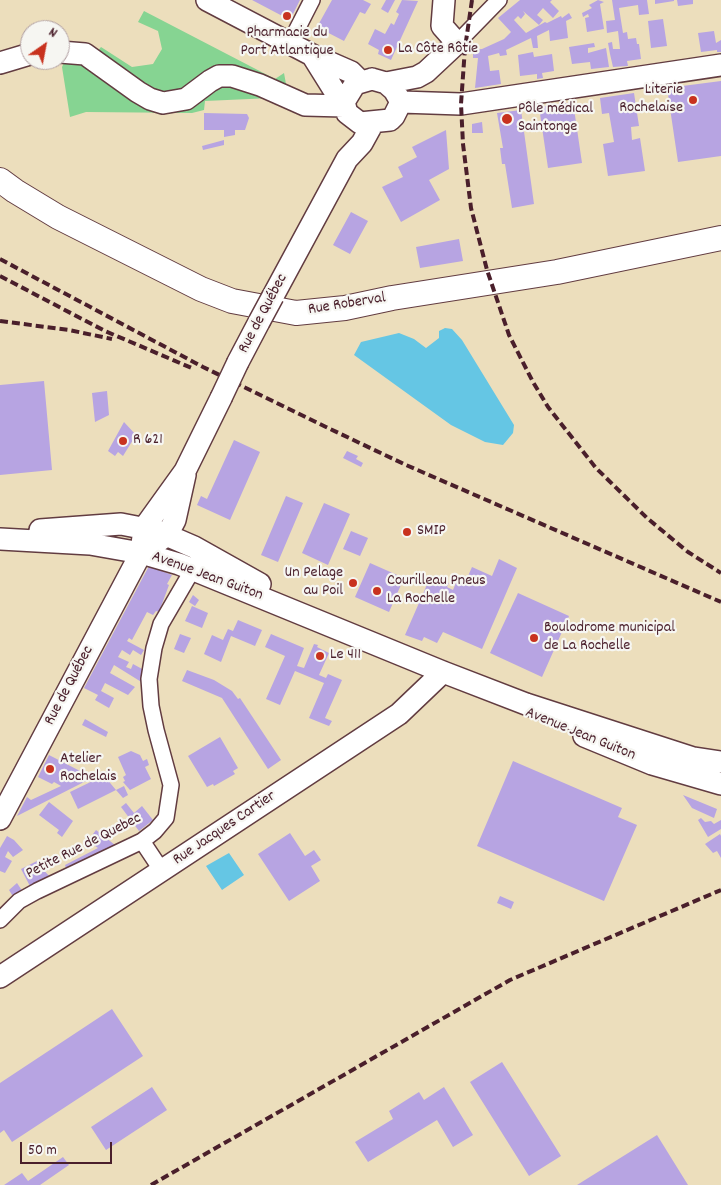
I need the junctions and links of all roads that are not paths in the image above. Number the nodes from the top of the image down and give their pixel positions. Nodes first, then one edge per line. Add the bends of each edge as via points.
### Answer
1 (207, 0) edge
2 (312, 0) edge
3 (444, 0) edge
4 (499, 0) edge
5 (290, 43) junction
6 (457, 43) junction
7 (70, 53) edge
8 (312, 55) junction
9 (20, 57) edge
10 (0, 63) edge
11 (721, 65) edge
12 (425, 77) junction
13 (360, 81) junction
14 (395, 100) junction
15 (434, 104) junction
16 (345, 107) junction
17 (373, 123) junction
18 (347, 159) junction
19 (0, 180) edge
20 (721, 238) edge
21 (0, 534) edge
22 (0, 538) edge
23 (150, 540) junction
24 (193, 569) junction
25 (328, 624) junction
26 (443, 672) junction
27 (599, 735) junction
28 (721, 762) edge
29 (721, 784) edge
30 (0, 819) edge
31 (142, 841) junction
32 (162, 871) junction
33 (0, 920) edge
34 (0, 977) edge

1 - 5 street
2 - 5 street
3 - 6 street via 442,26
4 - 6 street
5 - 8 street
6 - 12 street
7 - 16 street via 85,54 138,92 163,103 186,99 219,76 232,76 305,105
8 - 13 street via 351,72
8 - 16 street
9 - 10 street
11 - 15 street via 461,104
12 - 14 street via 417,77
12 - 15 street via 423,88
13 - 14 street via 372,79
13 - 16 street via 350,89
14 - 15 street via 434,109
14 - 17 street via 385,122
16 - 17 street via 360,123
16 - 18 street, Rue de Québec
17 - 18 street, Rue de Québec via 362,143
18 - 23 street, Rue de Québec, bridge via 238,362
19 - 20 main road, Rue Roberval via 58,217 201,289 232,301 296,313 345,308 558,272
21 - 23 street via 121,524
22 - 23 street via 90,544
23 - 24 street, Avenue Jean Guiton
23 - 25 street, Avenue Jean Guiton via 194,547
23 - 30 street, Rue de Québec
24 - 25 street, Avenue Jean Guiton
24 - 31 street, Petite Rue de Quebec via 161,624 154,648 149,679 151,706 171,785 166,818
25 - 26 street, Avenue Jean Guiton
26 - 27 street, Avenue Jean Guiton
26 - 32 street, Rue Jacques Cartier via 399,714
27 - 28 street, Avenue Jean Guiton
27 - 29 street, Avenue Jean Guiton via 652,764
31 - 32 street
31 - 33 street, Petite Rue de Quebec via 36,891 19,901
32 - 34 street, Rue Jacques Cartier

